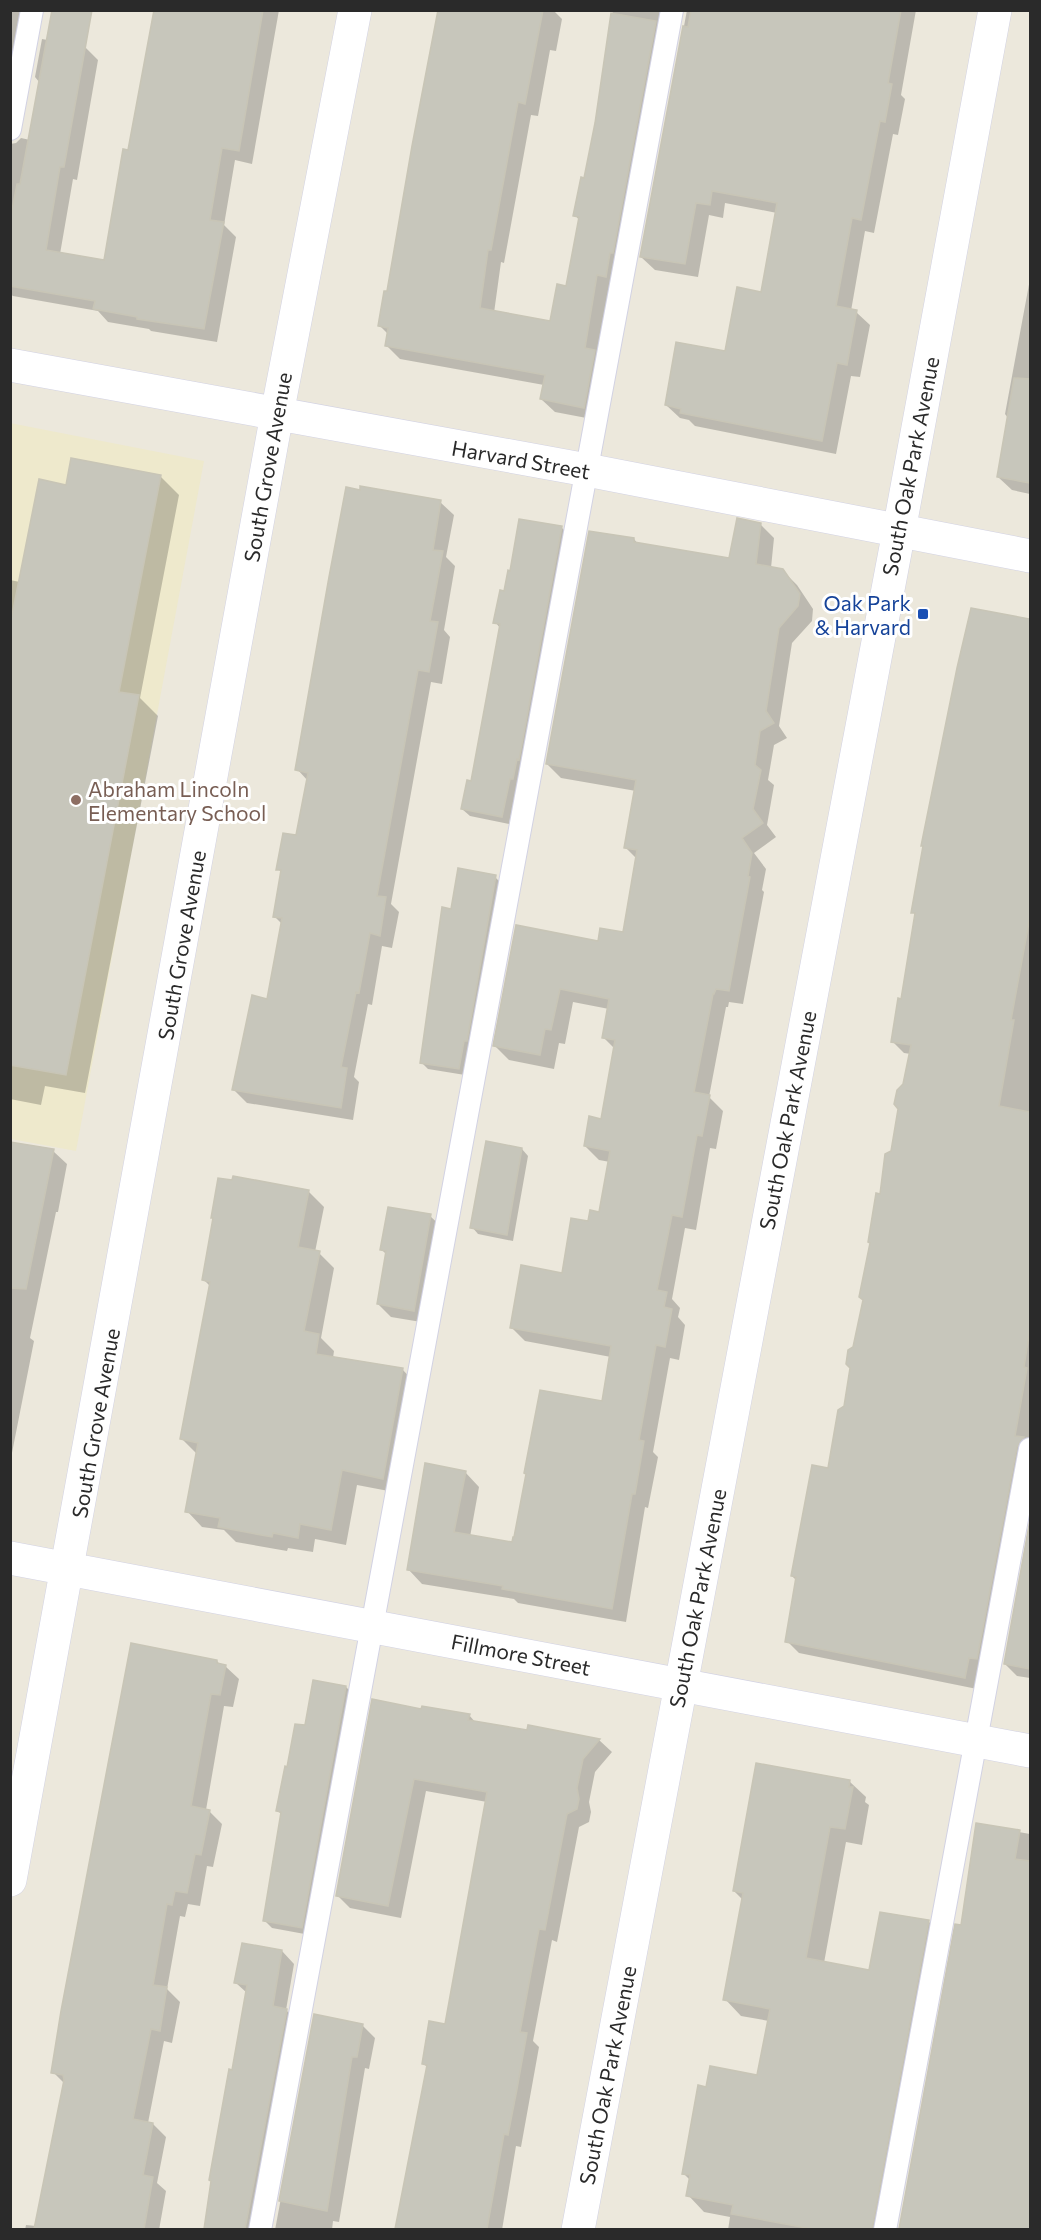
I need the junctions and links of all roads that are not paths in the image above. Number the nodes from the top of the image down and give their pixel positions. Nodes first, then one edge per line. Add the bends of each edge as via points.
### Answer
1 (32, 10) edge
2 (355, 10) edge
3 (672, 10) edge
4 (995, 10) edge
5 (10, 129) edge
6 (10, 365) edge
7 (277, 414) junction
8 (586, 470) junction
9 (899, 531) junction
10 (1030, 556) edge
11 (1030, 1449) edge
12 (10, 1558) edge
13 (68, 1569) junction
14 (372, 1626) junction
15 (681, 1684) junction
16 (976, 1740) junction
17 (1030, 1751) edge
18 (10, 1880) edge
19 (260, 2229) edge
20 (578, 2229) edge
21 (885, 2229) edge

1 - 5 lane
2 - 7 street, South Grove Avenue
3 - 8 lane
4 - 9 street, South Oak Park Avenue
6 - 7 street, Harvard Street
7 - 8 street, Harvard Street
7 - 13 street, South Grove Avenue
8 - 9 street, Harvard Street
8 - 14 lane
9 - 10 street, Harvard Street
9 - 15 street, South Oak Park Avenue
11 - 16 lane
12 - 13 street, Fillmore Street
13 - 14 street, Fillmore Street
13 - 18 street, South Grove Avenue
14 - 15 street, Fillmore Street
14 - 19 lane
15 - 16 street, Fillmore Street
15 - 20 street, South Oak Park Avenue
16 - 17 street, Fillmore Street
16 - 21 lane

